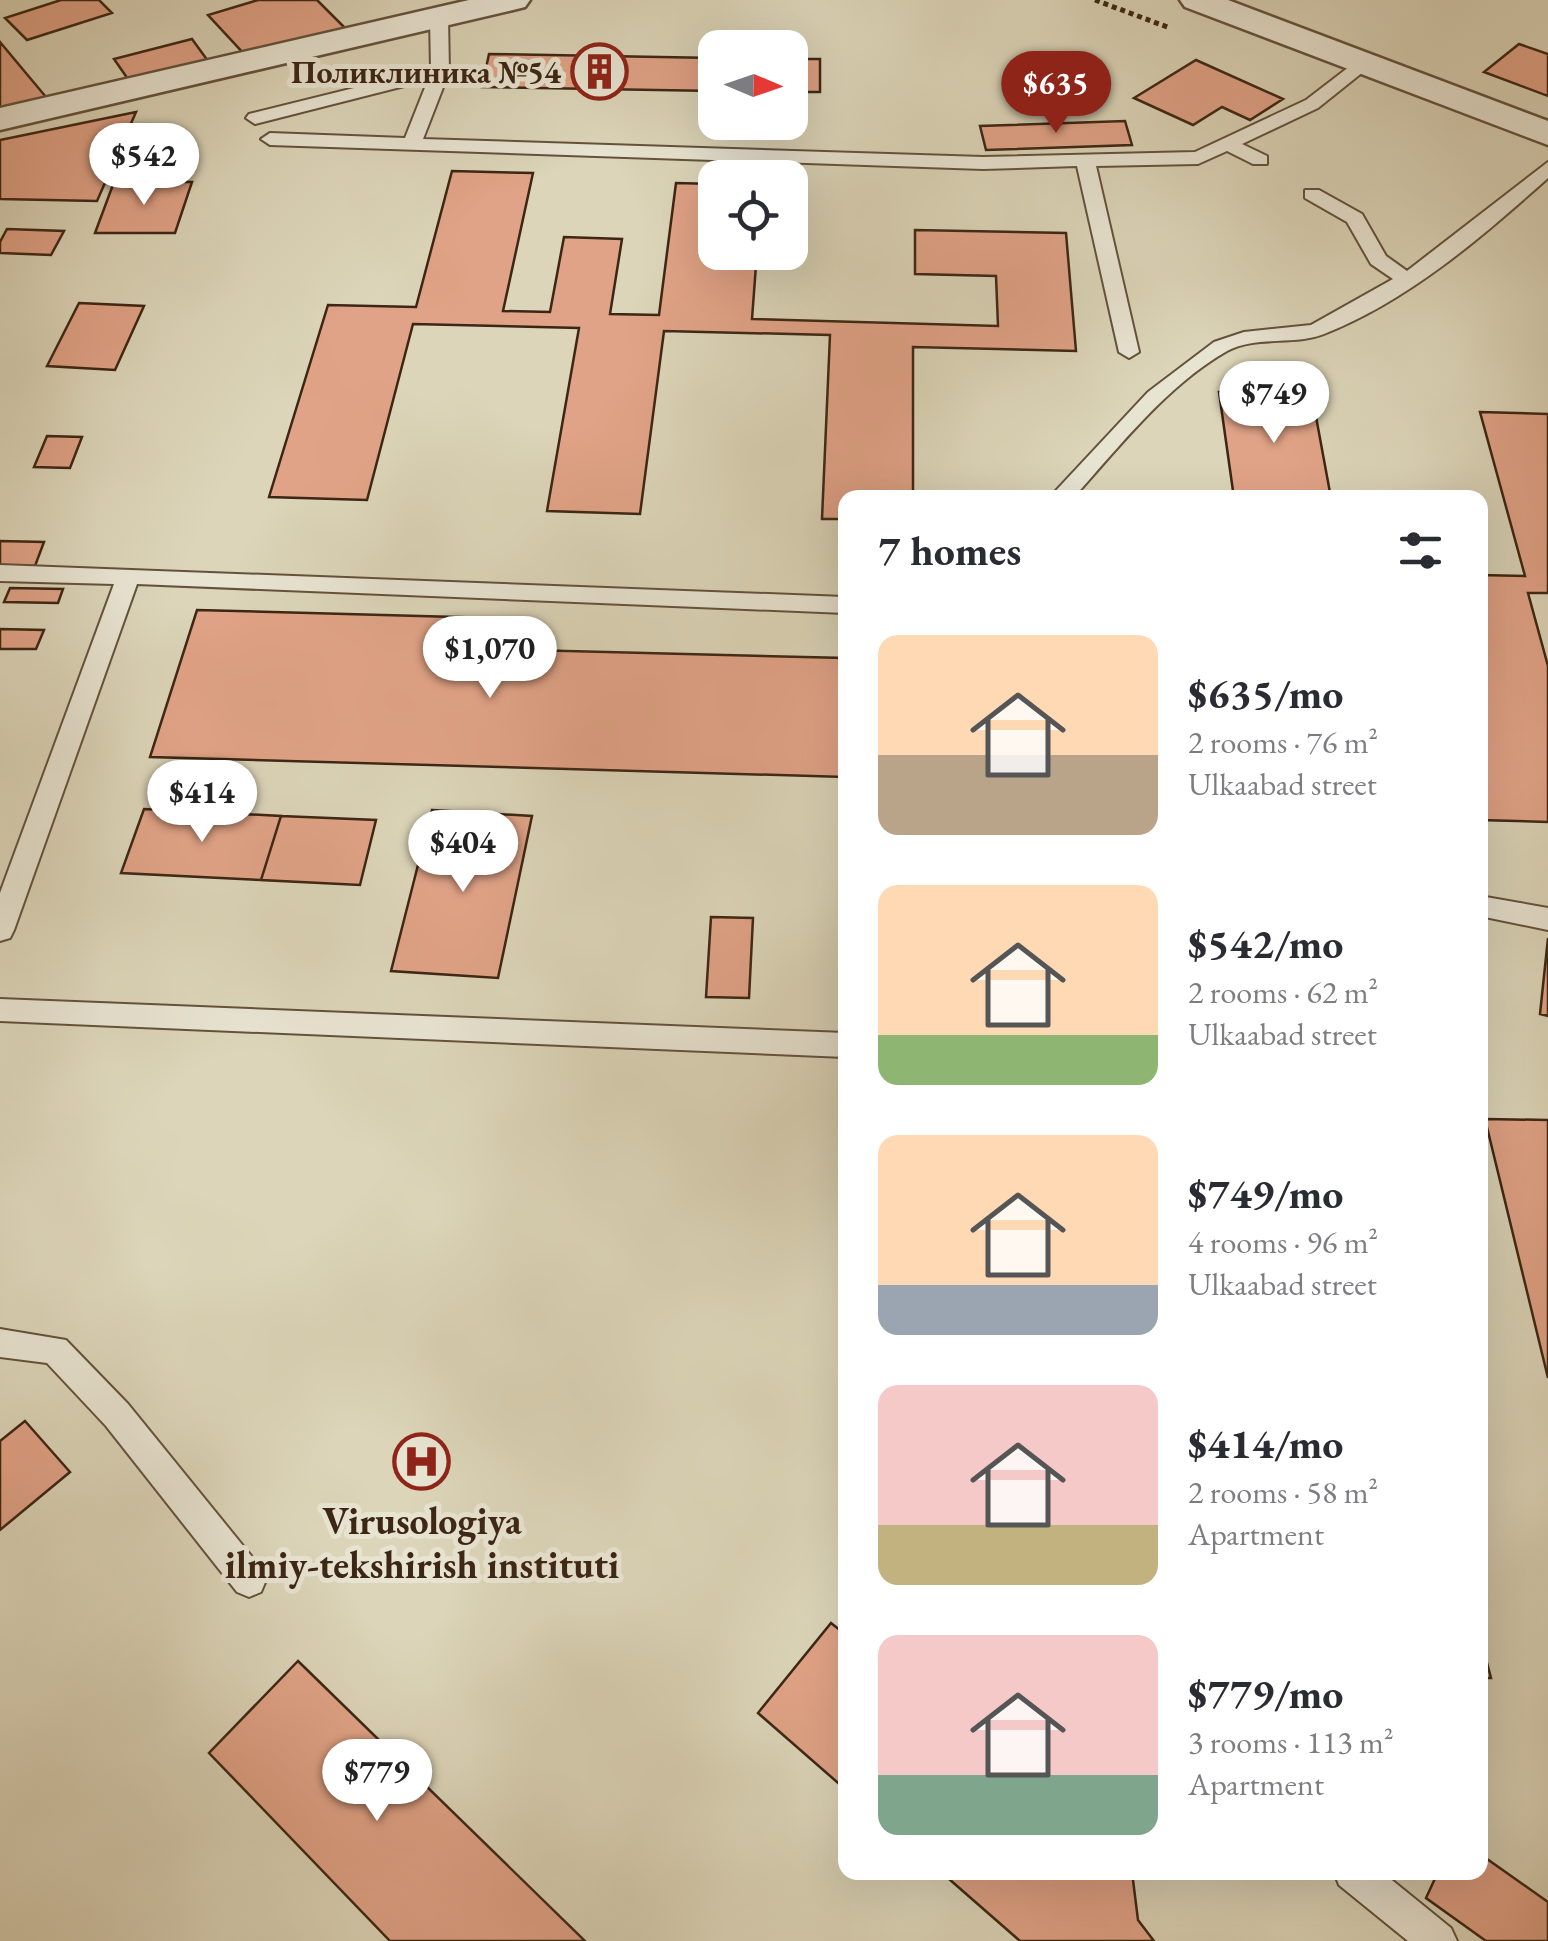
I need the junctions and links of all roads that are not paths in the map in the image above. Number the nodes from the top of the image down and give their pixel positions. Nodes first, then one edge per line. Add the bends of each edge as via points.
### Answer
1 (514, 0) edge
2 (1196, 0) edge
3 (439, 17) junction
4 (1364, 64) junction
5 (440, 72) junction
6 (255, 118) dead end
7 (0, 119) edge
8 (1548, 134) edge
9 (270, 139) dead end
10 (413, 141) junction
11 (1227, 144) junction
12 (1260, 160) dead end
13 (1085, 161) junction
14 (1548, 168) edge
15 (1312, 194) dead end
16 (1406, 279) junction
17 (1128, 352) dead end
18 (1068, 490) edge
19 (0, 573) edge
20 (128, 576) junction
21 (838, 605) edge
22 (1488, 908) edge
23 (1548, 919) edge
24 (0, 930) edge
25 (0, 1010) edge
26 (838, 1045) edge
27 (0, 1343) edge
28 (249, 1580) dead end
29 (1362, 1880) edge
30 (1438, 1941) edge

1 - 3 street
2 - 4 street
3 - 5 lane
3 - 7 street
4 - 8 street
4 - 11 lane via 1312,104
5 - 6 lane
5 - 10 lane
9 - 10 lane
10 - 13 lane via 983,164
11 - 12 lane
11 - 13 lane via 1198,158
13 - 17 lane
14 - 16 lane via 1500,213
15 - 16 lane via 1355,218 1378,260
16 - 18 lane via 1315,330 1223,345 1166,386
19 - 20 lane
20 - 21 lane
20 - 24 lane
22 - 23 lane
25 - 26 lane
27 - 28 lane via 55,1350 117,1415
29 - 30 lane

